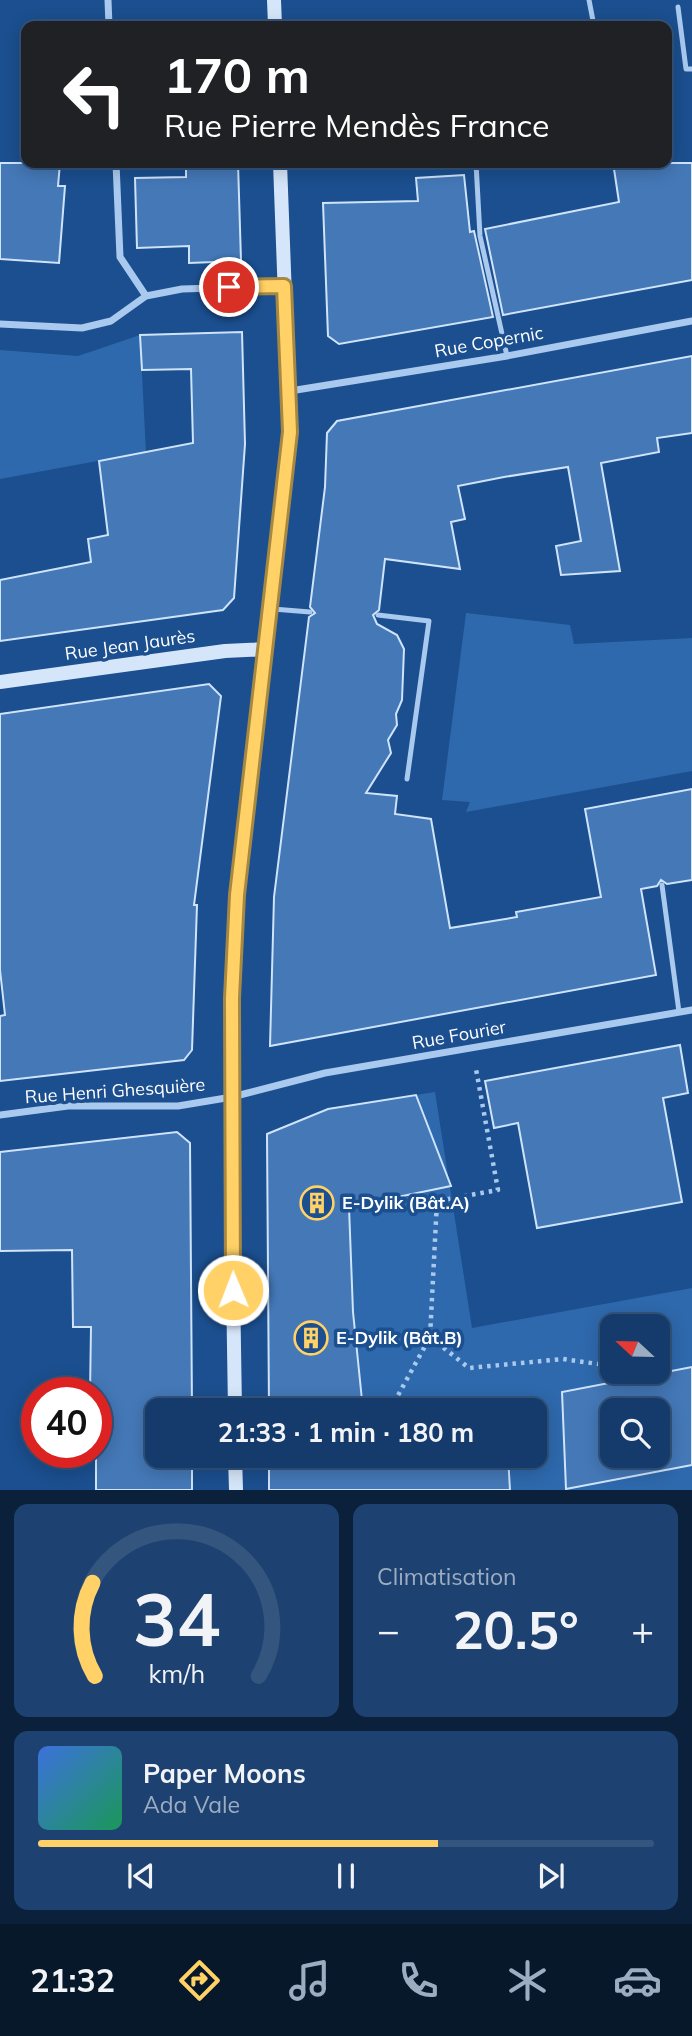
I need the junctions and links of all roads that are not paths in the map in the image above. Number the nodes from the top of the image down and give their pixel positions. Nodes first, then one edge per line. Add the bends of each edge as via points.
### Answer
1 (108, 0) edge
2 (274, 0) edge
3 (589, 0) edge
4 (678, 7) dead end
5 (109, 21) edge
6 (275, 21) edge
7 (593, 21) edge
8 (692, 69) edge
9 (116, 168) edge
10 (279, 168) edge
11 (475, 168) edge
12 (284, 286) junction
13 (146, 296) junction
14 (692, 321) edge
15 (0, 324) edge
16 (507, 356) junction
17 (290, 391) junction
18 (270, 609) junction
19 (310, 612) dead end
20 (378, 615) dead end
21 (265, 649) junction
22 (0, 682) edge
23 (407, 779) dead end
24 (662, 886) dead end
25 (692, 1010) edge
26 (679, 1012) junction
27 (232, 1097) junction
28 (0, 1115) edge
29 (234, 1398) edge
30 (235, 1468) edge
31 (236, 1490) edge

1 - 5 street
2 - 6 street
3 - 7 lane
4 - 8 lane via 686,69
9 - 13 street via 120,257
10 - 12 street
11 - 16 lane via 480,236
12 - 13 street via 181,289
12 - 17 street
13 - 15 street via 111,321 82,328
14 - 16 street, Rue Copernic
16 - 17 street, Rue Copernic
17 - 18 street via 290,432
18 - 19 lane
18 - 21 street
20 - 23 lane via 429,621
21 - 22 street, Rue Jean Jaurès
21 - 27 street via 237,895
24 - 26 lane
25 - 26 street, Rue Fourier
26 - 27 street, Rue Fourier via 314,1076
27 - 28 street, Rue Henri Ghesquière via 178,1106 68,1106
27 - 29 street
30 - 31 street

